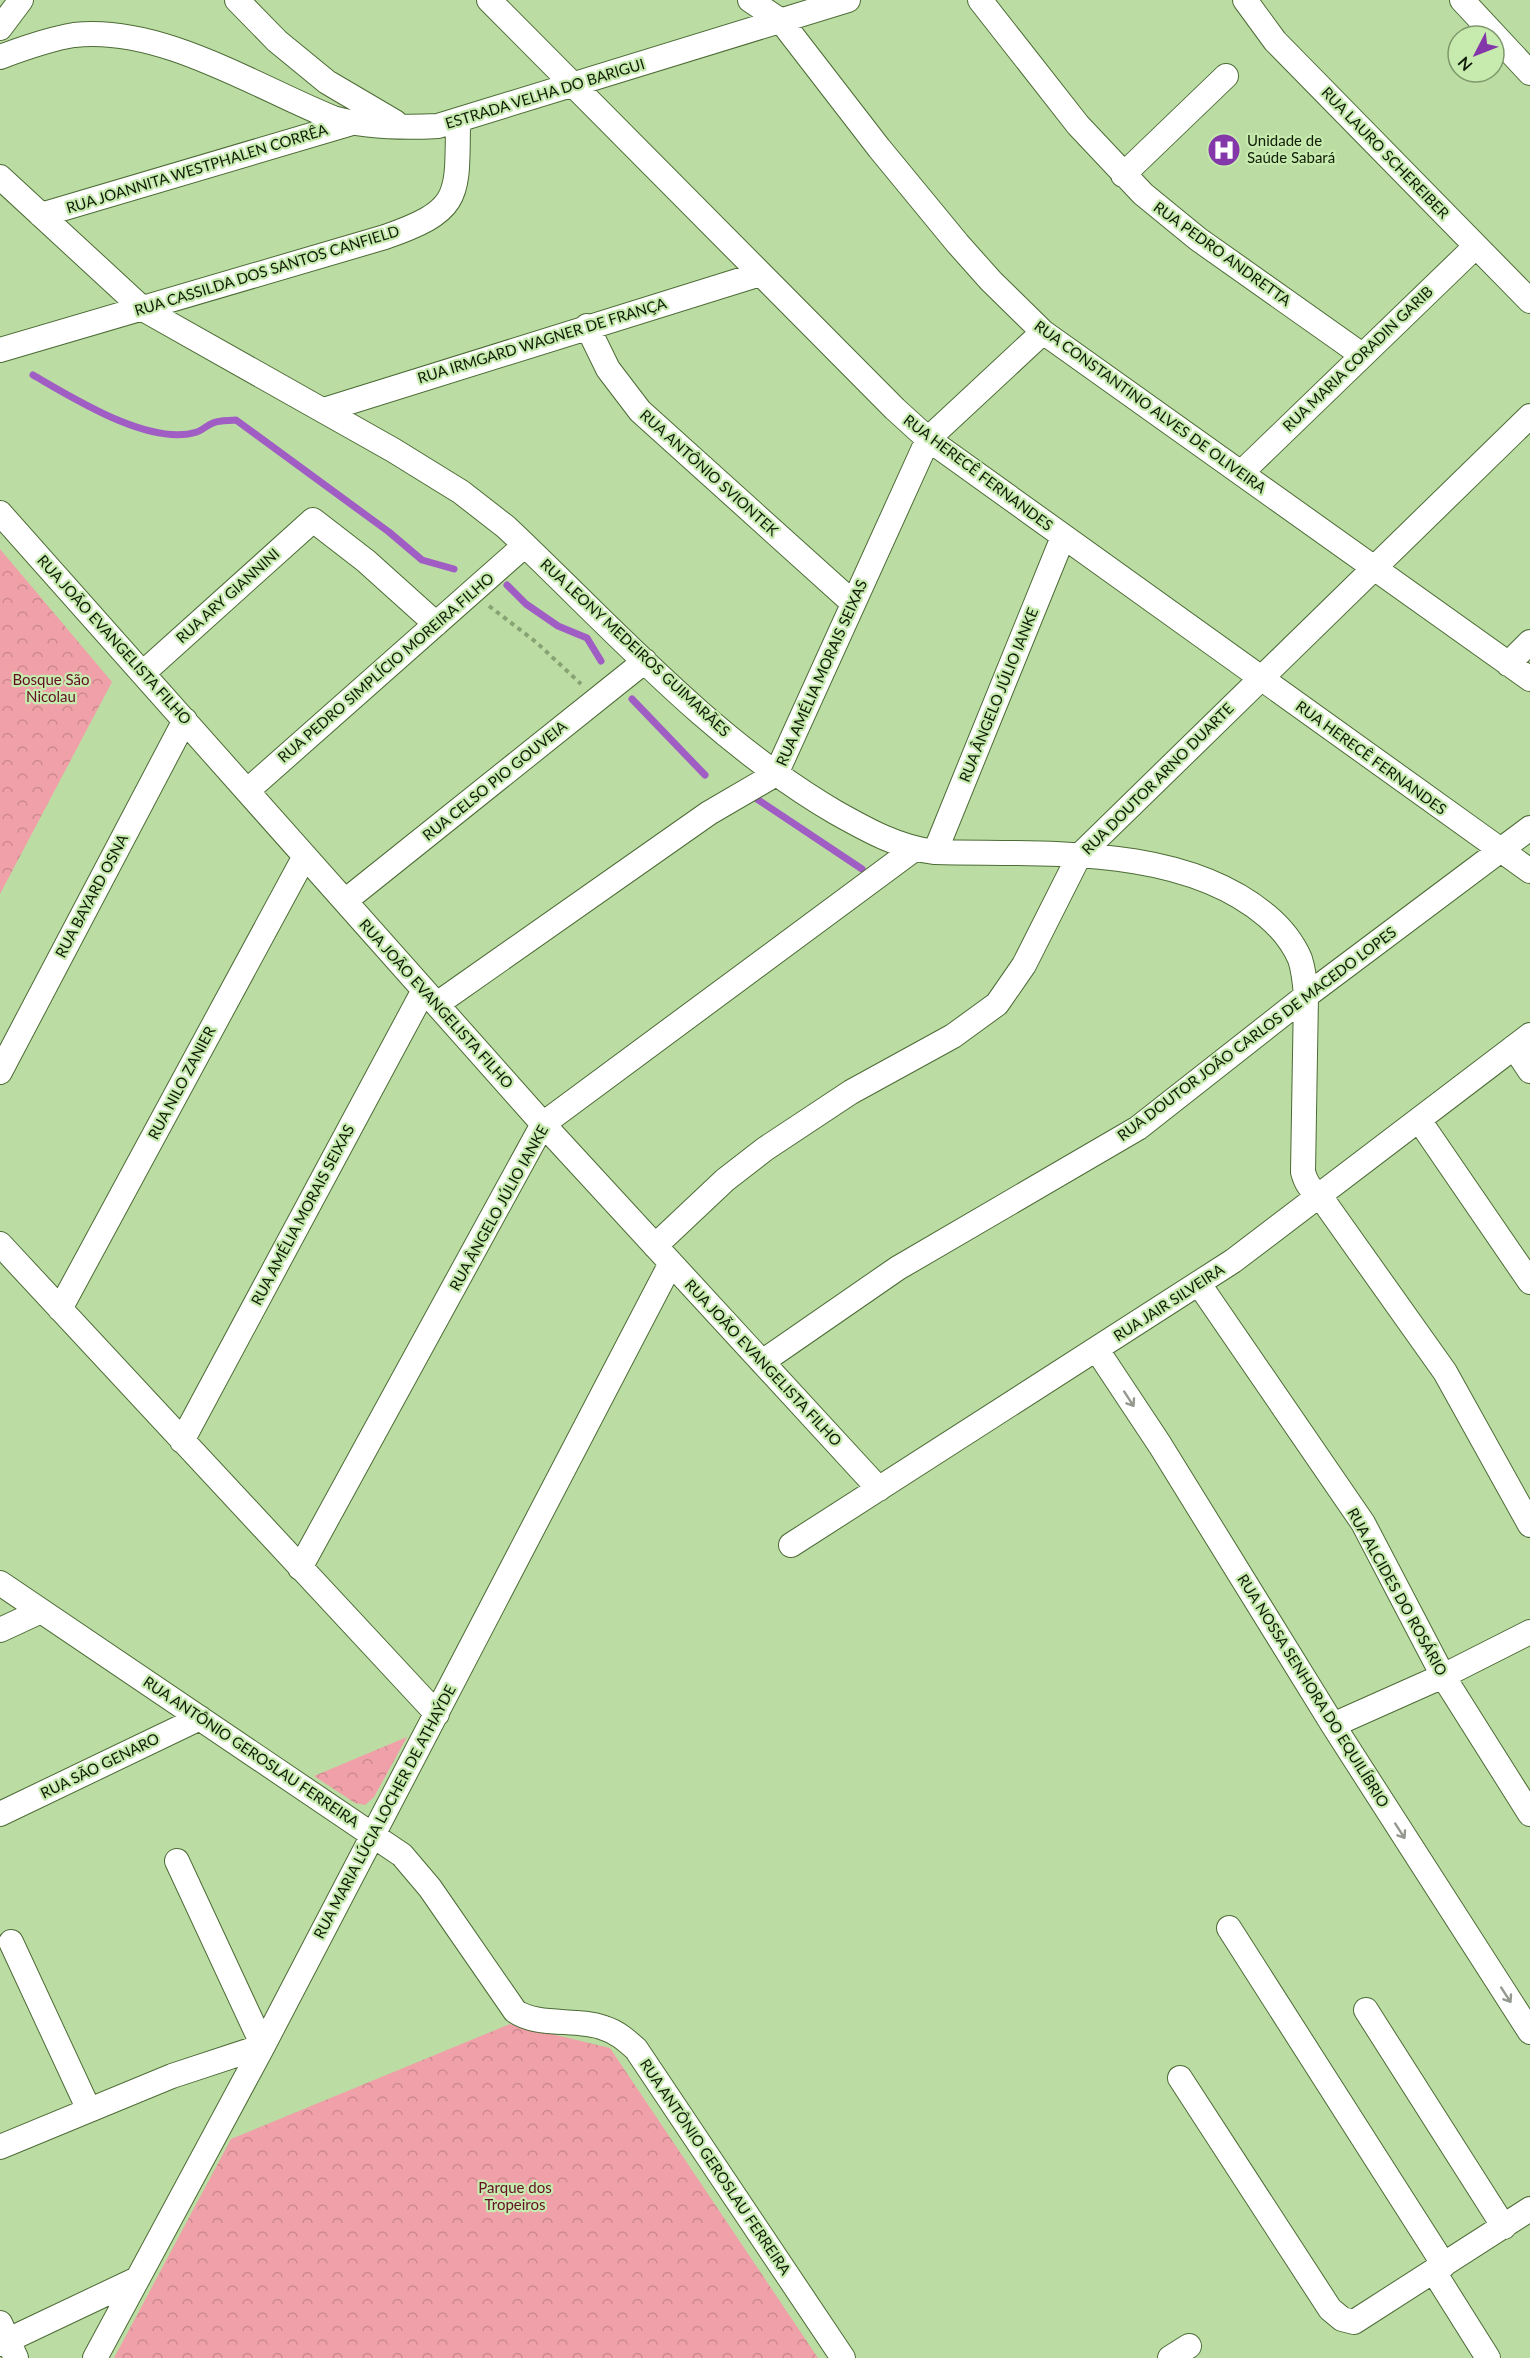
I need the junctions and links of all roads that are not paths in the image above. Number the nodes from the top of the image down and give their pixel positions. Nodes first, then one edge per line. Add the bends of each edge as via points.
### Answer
1 (21, 0) edge
2 (237, 0) edge
3 (489, 0) edge
4 (750, 0) edge
5 (848, 0) edge
6 (980, 0) edge
7 (1245, 0) edge
8 (1462, 0) edge
9 (781, 21) junction
10 (0, 28) edge
11 (0, 57) edge
12 (1530, 73) edge
13 (1226, 76) dead end
14 (574, 86) junction
15 (458, 122) junction
16 (352, 123) junction
17 (403, 126) junction
18 (1123, 175) junction
19 (0, 177) edge
20 (41, 215) junction
21 (1476, 246) junction
22 (760, 274) junction
23 (1530, 301) edge
24 (143, 309) junction
25 (587, 326) junction
26 (1043, 332) junction
27 (0, 350) edge
28 (1362, 355) junction
29 (324, 410) junction
30 (1530, 416) edge
31 (928, 439) junction
32 (1241, 473) junction
33 (0, 513) edge
34 (1063, 537) junction
35 (525, 545) junction
36 (1374, 568) junction
37 (852, 603) junction
38 (436, 624) junction
39 (1530, 642) edge
40 (645, 661) junction
41 (1508, 664) junction
42 (143, 673) junction
43 (1260, 678) junction
44 (1530, 679) edge
45 (185, 720) junction
46 (776, 774) junction
47 (248, 791) junction
48 (1530, 828) edge
49 (1500, 850) junction
50 (924, 851) junction
51 (305, 856) junction
52 (1079, 856) junction
53 (1530, 872) edge
54 (345, 901) junction
55 (1306, 996) junction
56 (430, 997) junction
57 (1522, 1041) edge
58 (1530, 1071) edge
59 (0, 1072) edge
60 (1419, 1120) junction
61 (543, 1124) junction
62 (1320, 1196) junction
63 (0, 1244) edge
64 (663, 1255) junction
65 (1530, 1282) edge
66 (1199, 1284) junction
67 (60, 1309) junction
68 (1097, 1350) junction
69 (762, 1362) junction
70 (182, 1441) junction
71 (879, 1489) junction
72 (1530, 1525) edge
73 (791, 1545) dead end
74 (300, 1568) junction
75 (0, 1583) edge
76 (41, 1611) junction
77 (0, 1630) edge
78 (1530, 1632) edge
79 (1443, 1676) junction
80 (436, 1714) junction
81 (200, 1718) junction
82 (1333, 1725) junction
83 (0, 1814) edge
84 (1530, 1814) edge
85 (374, 1834) junction
86 (177, 1861) dead end
87 (1229, 1928) dead end
88 (11, 1942) dead end
89 (1366, 2010) dead end
90 (1530, 2032) edge
91 (263, 2046) junction
92 (1180, 2078) dead end
93 (88, 2110) junction
94 (0, 2147) edge
95 (1530, 2210) edge
96 (1504, 2227) junction
97 (1439, 2268) junction
98 (137, 2279) junction
99 (6, 2341) edge
100 (95, 2358) edge
101 (843, 2358) edge
102 (1488, 2358) edge

1 - 10 street
2 - 17 street via 277,41 327,82
3 - 14 street, RUA HERECÊ FERNANDES
4 - 9 street, RUA CONSTANTINO ALVES DE OLIVEIRA
5 - 9 street, ESTRADA VELHA DO BARIGUI
6 - 18 street, RUA PEDRO ANDRETTA via 1054,96
7 - 21 street, RUA LAURO SCHEREIBER via 1275,41
8 - 12 street
9 - 14 street, ESTRADA VELHA DO BARIGUI
9 - 26 street, RUA CONSTANTINO ALVES DE OLIVEIRA via 938,220 991,281
11 - 16 street, ESTRADA VELHA DO BARIGUI via 51,39 123,36 214,65
13 - 18 street
14 - 15 street, ESTRADA VELHA DO BARIGUI
14 - 22 street, RUA HERECÊ FERNANDES
15 - 17 street, ESTRADA VELHA DO BARIGUI
15 - 24 street, RUA CASSILDA DOS SANTOS CANFIELD via 454,192 446,206 431,218 385,237
16 - 17 street, ESTRADA VELHA DO BARIGUI
16 - 20 street, RUA JOANNITA WESTPHALEN CORRÊA
18 - 28 street, RUA PEDRO ANDRETTA via 1165,215
19 - 20 street, RUA LEONY MEDEIROS GUIMARÃES
20 - 24 street, RUA LEONY MEDEIROS GUIMARÃES
21 - 23 street, RUA LAURO SCHEREIBER
21 - 28 street, RUA MARIA CORADIN GARIB
22 - 25 street, RUA IRMGARD WAGNER DE FRANÇA
22 - 31 street, RUA HERECÊ FERNANDES
24 - 27 street, RUA CASSILDA DOS SANTOS CANFIELD
24 - 29 street, RUA LEONY MEDEIROS GUIMARÃES
25 - 29 street, RUA IRMGARD WAGNER DE FRANÇA
25 - 37 street, RUA ANTÔNIO SVIONTEK via 608,369 640,411
26 - 31 street, RUA AMÉLIA MORAIS SEIXAS
26 - 32 street, RUA CONSTANTINO ALVES DE OLIVEIRA
28 - 32 street, RUA MARIA CORADIN GARIB
29 - 35 street, RUA LEONY MEDEIROS GUIMARÃES via 461,492
30 - 36 street, RUA DOUTOR ARNO DUARTE
31 - 34 street, RUA HERECÊ FERNANDES
31 - 37 street, RUA AMÉLIA MORAIS SEIXAS
32 - 36 street, RUA CONSTANTINO ALVES DE OLIVEIRA
33 - 42 street, RUA JOÃO EVANGELISTA FILHO
34 - 43 street, RUA HERECÊ FERNANDES
34 - 50 street, RUA ÂNGELO JÚLIO IANKE
35 - 38 street, RUA PEDRO SIMPLÍCIO MOREIRA FILHO
35 - 40 street, RUA LEONY MEDEIROS GUIMARÃES
36 - 41 street, RUA CONSTANTINO ALVES DE OLIVEIRA
36 - 43 street, RUA DOUTOR ARNO DUARTE
37 - 46 street, RUA AMÉLIA MORAIS SEIXAS
38 - 42 street, RUA ARY GIANNINI via 366,561 312,520
38 - 47 street, RUA PEDRO SIMPLÍCIO MOREIRA FILHO
39 - 41 street
40 - 46 street, RUA LEONY MEDEIROS GUIMARÃES via 712,723
40 - 54 street, RUA CELSO PIO GOUVEIA
41 - 44 street, RUA CONSTANTINO ALVES DE OLIVEIRA
42 - 45 street, RUA JOÃO EVANGELISTA FILHO
43 - 49 street, RUA HERECÊ FERNANDES
43 - 52 street, RUA DOUTOR ARNO DUARTE
45 - 47 street, RUA JOÃO EVANGELISTA FILHO
45 - 59 street, RUA BAYARD OSNA
46 - 50 street, RUA LEONY MEDEIROS GUIMARÃES via 885,839
46 - 56 street, RUA AMÉLIA MORAIS SEIXAS via 709,813
47 - 51 street, RUA JOÃO EVANGELISTA FILHO
48 - 49 street, RUA DOUTOR JOÃO CARLOS DE MACEDO LOPES
49 - 53 street, RUA HERECÊ FERNANDES
49 - 55 street, RUA DOUTOR JOÃO CARLOS DE MACEDO LOPES
50 - 52 street, RUA LEONY MEDEIROS GUIMARÃES
50 - 61 street, RUA ÂNGELO JÚLIO IANKE
51 - 54 street, RUA JOÃO EVANGELISTA FILHO
51 - 67 street, RUA NILO ZANIER
52 - 55 street, RUA LEONY MEDEIROS GUIMARÃES via 1166,868 1235,893 1284,934 1299,959
52 - 64 street, RUA DOUTOR ARNO DUARTE via 1024,965 997,1004 953,1036 851,1092 765,1149 725,1180
54 - 56 street, RUA JOÃO EVANGELISTA FILHO
55 - 62 street, RUA LEONY MEDEIROS GUIMARÃES via 1303,1172 1309,1187
55 - 69 street, RUA DOUTOR JOÃO CARLOS DE MACEDO LOPES via 1138,1128 898,1268
56 - 61 street, RUA JOÃO EVANGELISTA FILHO
56 - 70 street, RUA AMÉLIA MORAIS SEIXAS
57 - 58 street
57 - 60 street, RUA JAIR SILVEIRA
60 - 62 street, RUA JAIR SILVEIRA
60 - 65 street
61 - 64 street, RUA JOÃO EVANGELISTA FILHO
61 - 74 street, RUA ÂNGELO JÚLIO IANKE
62 - 66 street, RUA JAIR SILVEIRA
62 - 72 street, RUA LEONY MEDEIROS GUIMARÃES via 1445,1372
63 - 67 street
64 - 69 street, RUA JOÃO EVANGELISTA FILHO
64 - 80 street, RUA MARIA LÚCIA LOCHER DE ATHAÝDE
66 - 68 street, RUA JAIR SILVEIRA
66 - 79 street, RUA ALCIDES DO ROSÁRIO via 1363,1523
67 - 70 street
68 - 71 street, RUA JAIR SILVEIRA
68 -> 82 street, RUA NOSSA SENHORA DO EQUILÍBRIO
69 - 71 street, RUA JOÃO EVANGELISTA FILHO
70 - 74 street
71 - 73 street, RUA JAIR SILVEIRA
74 - 80 street
75 - 76 street, RUA ANTÔNIO GEROSLAU FERREIRA
76 - 77 street
76 - 81 street, RUA ANTÔNIO GEROSLAU FERREIRA
78 - 79 street
79 - 82 street
79 - 84 street, RUA ALCIDES DO ROSÁRIO
80 - 85 street, RUA MARIA LÚCIA LOCHER DE ATHAÝDE
81 - 83 street, RUA SÃO GENARO
81 - 85 street, RUA ANTÔNIO GEROSLAU FERREIRA
82 -> 90 street, RUA NOSSA SENHORA DO EQUILÍBRIO
85 - 91 street, RUA MARIA LÚCIA LOCHER DE ATHAÝDE
85 - 101 street, RUA ANTÔNIO GEROSLAU FERREIRA via 416,1869 515,2011 528,2018 603,2027 636,2049
86 - 91 street
87 - 97 street
88 - 93 street
89 - 96 street
91 - 93 street via 172,2076
91 - 98 street, RUA MARIA LÚCIA LOCHER DE ATHAÝDE
92 - 97 street via 1330,2309 1342,2319 1354,2322
93 - 94 street
95 - 96 street
96 - 97 street
97 - 102 street
98 - 99 street
98 - 100 street, RUA MARIA LÚCIA LOCHER DE ATHAÝDE

